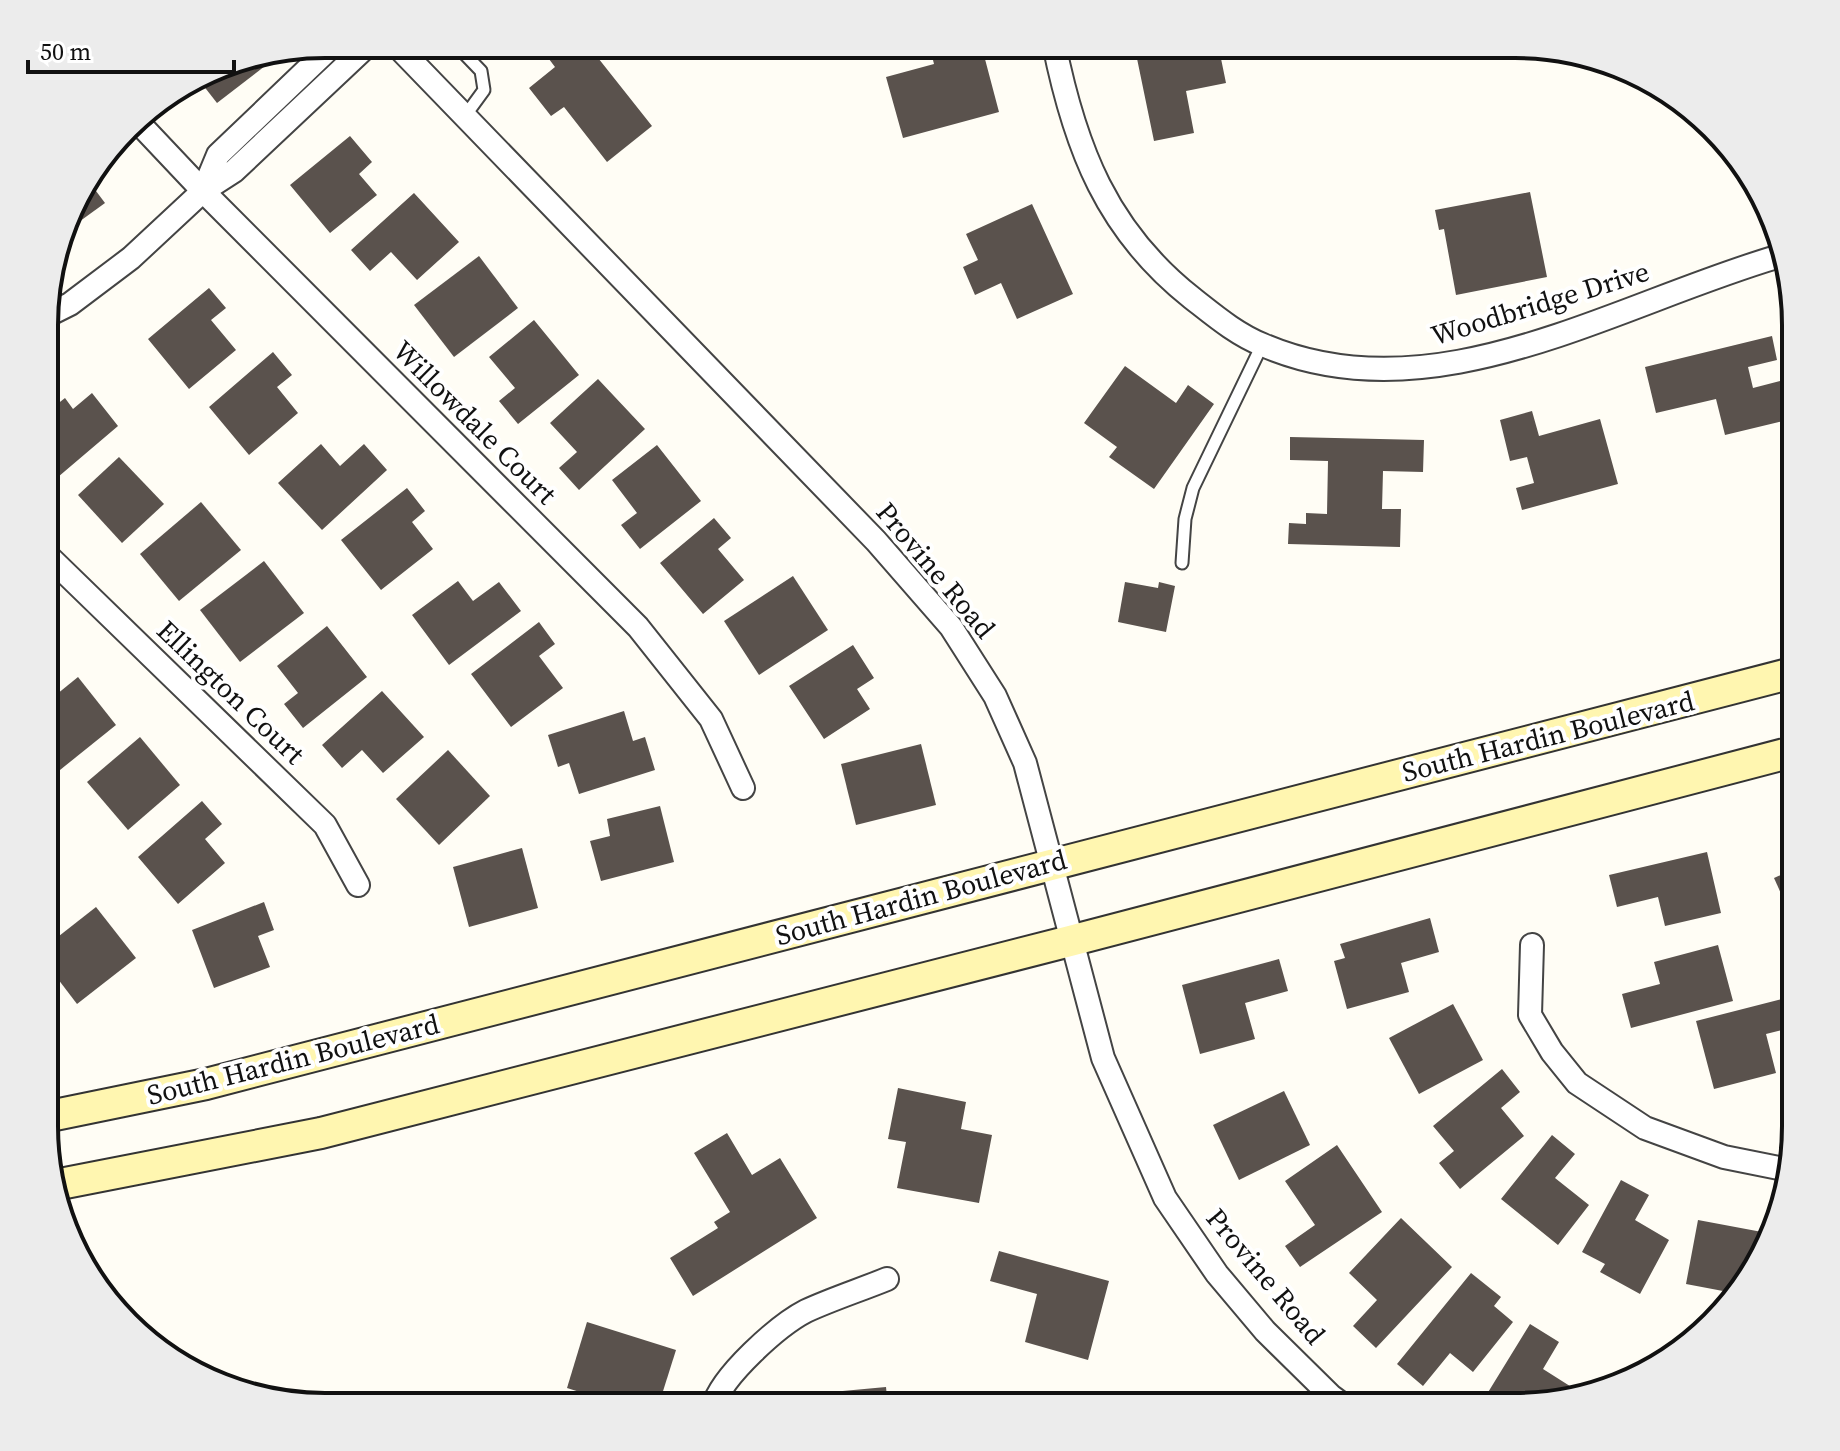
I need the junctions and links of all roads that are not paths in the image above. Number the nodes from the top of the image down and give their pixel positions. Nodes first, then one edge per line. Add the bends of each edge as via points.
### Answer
1 (318, 59) edge
2 (353, 59) edge
3 (410, 59) edge
4 (469, 59) edge
5 (1058, 59) edge
6 (465, 116) junction
7 (144, 129) edge
8 (203, 191) junction
9 (1773, 258) edge
10 (59, 310) edge
11 (1262, 345) junction
12 (1182, 563) dead end
13 (58, 566) edge
14 (1782, 676) edge
15 (1781, 755) edge
16 (743, 788) dead end
17 (1050, 864) junction
18 (358, 885) dead end
19 (1070, 941) junction
20 (1532, 945) dead end
21 (59, 1114) edge
22 (1778, 1168) edge
23 (64, 1183) edge
24 (887, 1279) dead end
25 (721, 1392) edge
26 (1331, 1393) edge

1 - 8 street via 218,155
2 - 8 street via 234,171
3 - 6 street, Provine Road
4 - 6 lane via 481,71 484,90
5 - 11 street, Woodbridge Drive via 1086,161 1111,209 1139,248 1177,286
6 - 17 street, Provine Road via 876,541 951,627 995,696 1025,763
7 - 8 street, Willowdale Court
8 - 10 street via 131,258
8 - 16 street, Willowdale Court via 638,627 711,719
9 - 11 street, Woodbridge Drive via 1572,330 1432,368 1339,368
11 - 12 lane via 1193,488
13 - 18 street, Ellington Court via 325,825
14 - 17 main road, South Hardin Boulevard
15 - 19 main road
17 - 19 street, Provine Road
17 - 21 main road, South Hardin Boulevard via 206,1084
19 - 23 main road via 321,1133
19 - 26 street, Provine Road via 1103,1058 1165,1198 1217,1274 1265,1331
20 - 22 street via 1530,1015 1577,1083 1645,1128 1724,1157
24 - 25 street via 804,1312 756,1349

